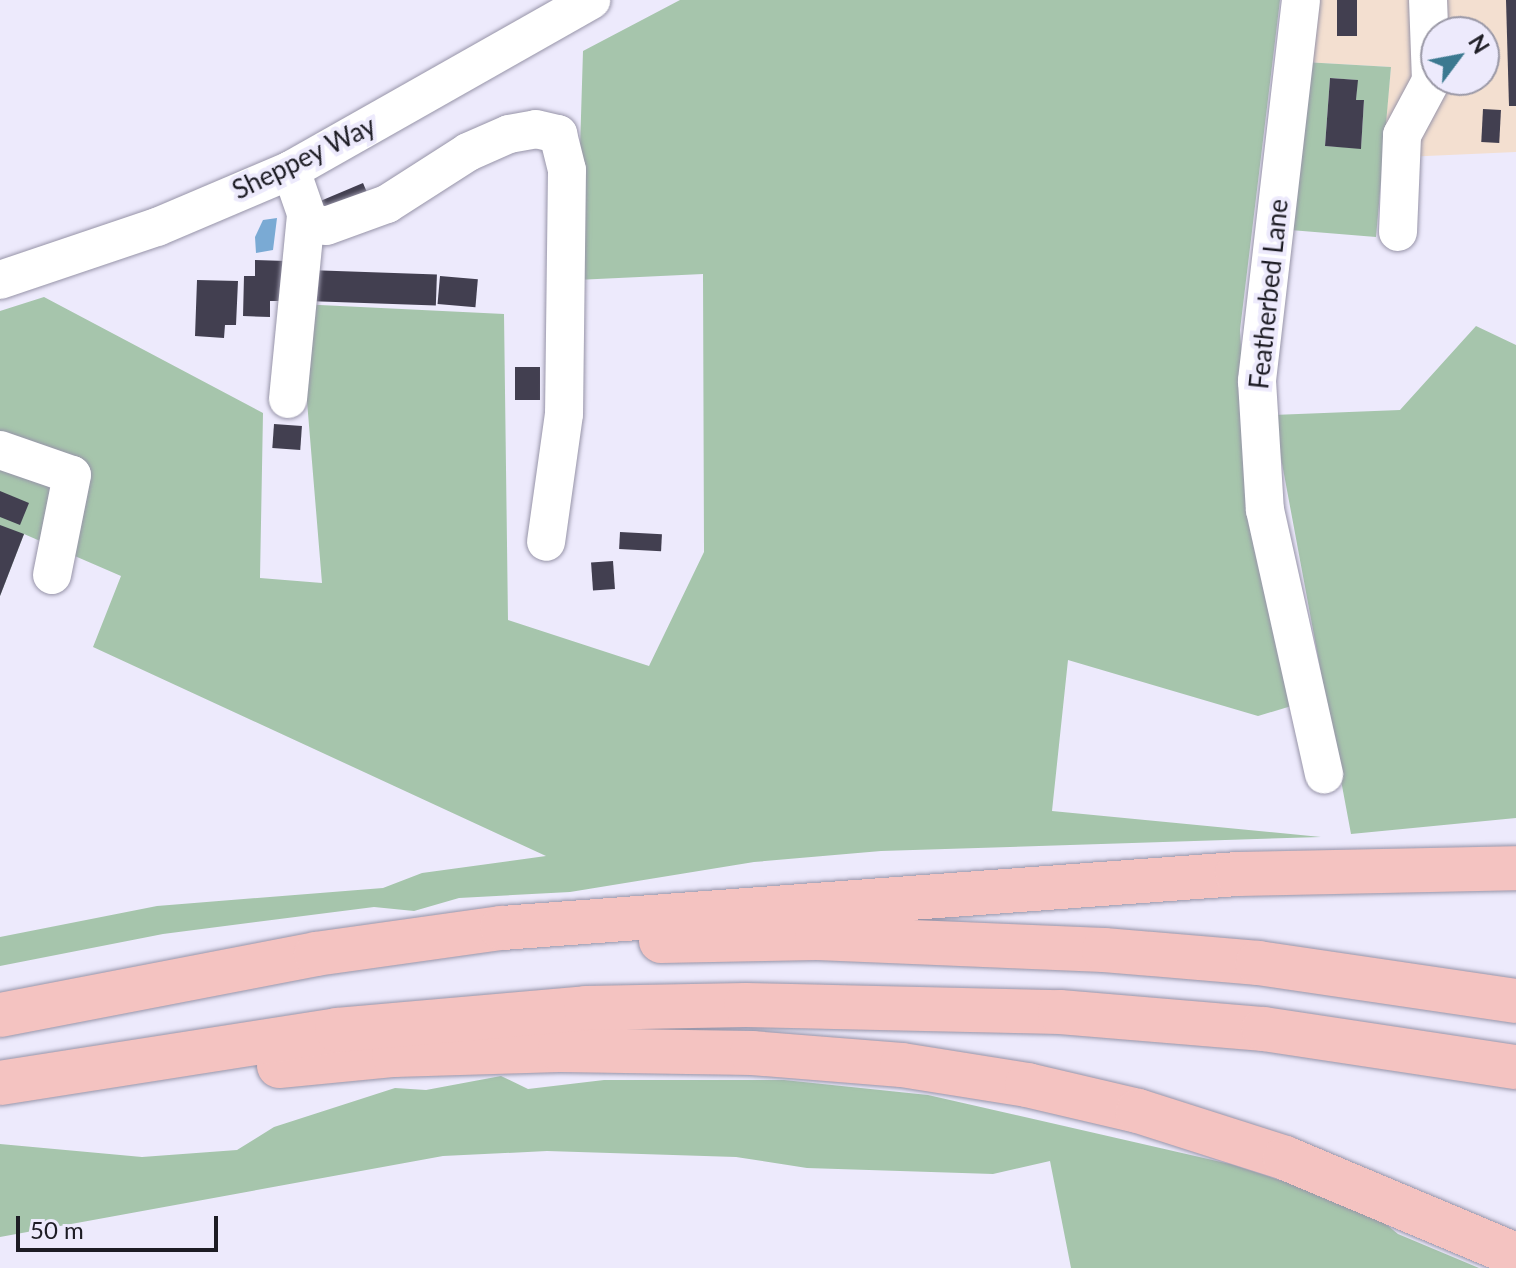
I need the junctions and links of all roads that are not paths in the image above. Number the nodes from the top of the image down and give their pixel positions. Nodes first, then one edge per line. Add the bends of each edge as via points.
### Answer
1 (591, 0) edge
2 (1301, 0) edge
3 (1428, 0) edge
4 (291, 170) junction
5 (306, 217) junction
6 (1398, 232) dead end
7 (0, 280) edge
8 (288, 399) dead end
9 (0, 450) edge
10 (546, 542) dead end
11 (52, 575) dead end
12 (1324, 774) dead end
13 (1516, 868) edge
14 (70, 1001) junction
15 (1516, 1001) edge
16 (0, 1015) edge
17 (92, 1065) junction
18 (1516, 1067) edge
19 (0, 1083) edge
20 (1516, 1255) edge

1 - 4 street, Sheppey Way
2 - 12 street, Featherbed Lane via 1257,381 1265,510
3 - 6 street via 1431,81 1402,135
4 - 5 street
4 - 7 street, Sheppey Way via 157,227
5 - 8 street
5 - 10 street via 316,227 326,226 387,204 468,152 509,134 536,129 558,134 567,170 564,414
9 - 11 street via 72,475
13 - 14 highway via 1237,874 561,923 405,939
14 - 15 highway via 284,970 525,947 817,938 1104,950 1258,963
14 - 16 highway
17 - 18 highway via 460,1018 586,1008 834,1004 1060,1012 1264,1029
17 - 19 highway
17 - 20 highway via 184,1076 394,1055 560,1050 752,1053 902,1065 1027,1085 1138,1111 1285,1158

